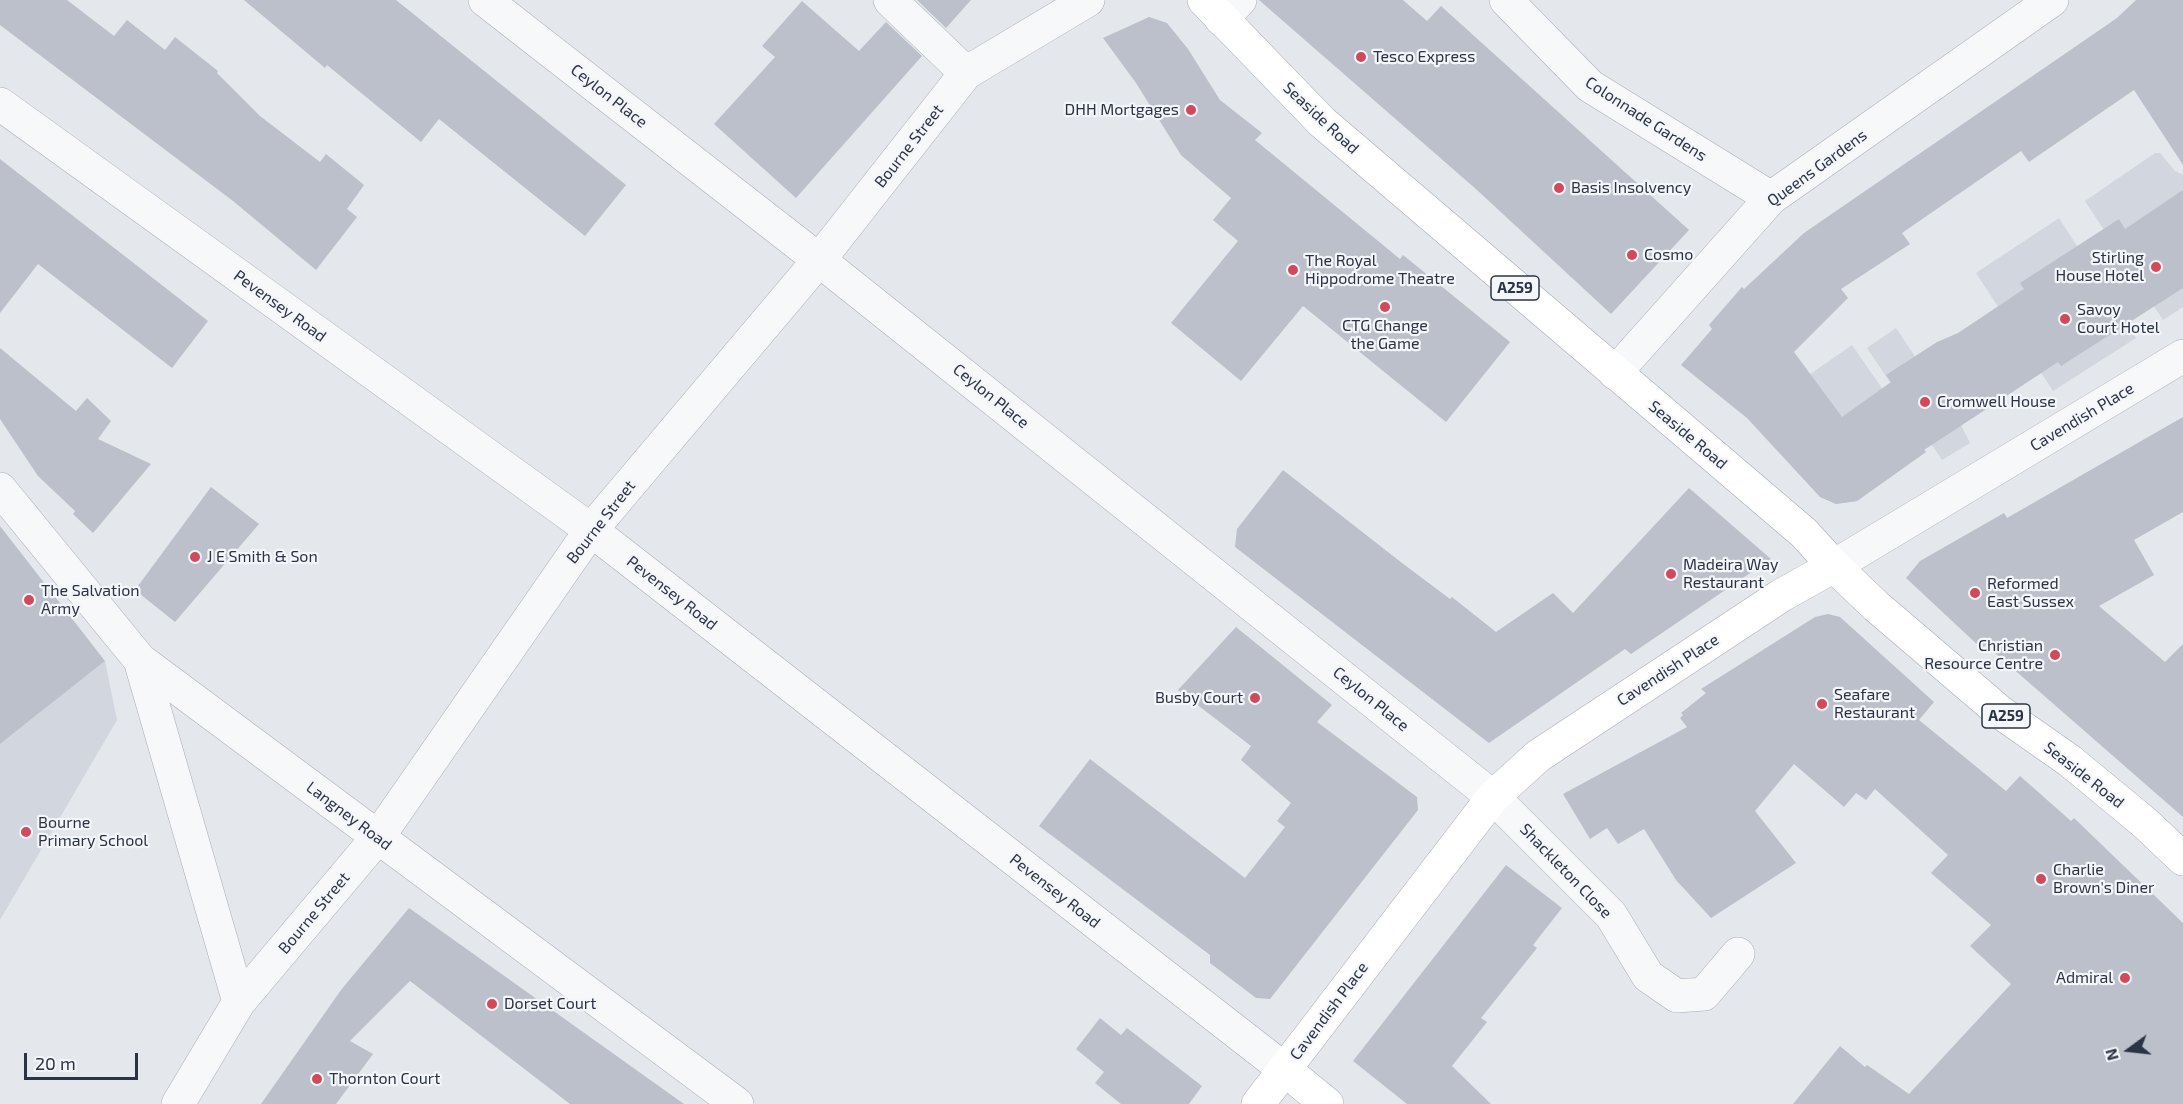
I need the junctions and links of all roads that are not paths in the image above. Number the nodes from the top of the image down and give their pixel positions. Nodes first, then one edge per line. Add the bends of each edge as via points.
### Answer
1 (485, 0) edge
2 (890, 0) edge
3 (1088, 0) edge
4 (1506, 0) edge
5 (2052, 0) edge
6 (1221, 6) edge
7 (966, 73) junction
8 (0, 104) edge
9 (1771, 198) junction
10 (819, 260) junction
11 (2183, 356) edge
12 (1615, 374) junction
13 (1, 494) edge
14 (591, 530) junction
15 (1834, 567) junction
16 (140, 660) junction
17 (1493, 797) junction
18 (378, 837) junction
19 (2183, 859) edge
20 (1738, 954) dead end
21 (239, 1002) junction
22 (1284, 1069) junction
23 (178, 1104) edge
24 (737, 1104) edge
25 (1258, 1104) edge
26 (1327, 1104) edge

1 - 10 street, Ceylon Place
2 - 7 street
3 - 7 street, Bourne Street
4 - 9 street, Colonnade Gardens via 1590,86
5 - 9 street, Queens Gardens
6 - 12 main road, Seaside Road / A259 via 1322,122
7 - 10 street, Bourne Street
8 - 14 street, Pevensey Road
9 - 12 street, Queens Gardens
10 - 14 street, Bourne Street
10 - 17 street, Ceylon Place
11 - 15 street, Cavendish Place
12 - 15 main road, Seaside Road / A259 via 1804,533
13 - 16 street, Langney Road
14 - 18 street, Bourne Street
14 - 22 street, Pevensey Road
15 - 17 main road, Cavendish Place via 1782,595 1538,756
15 - 19 main road, Seaside Road / A259 via 2000,712 2070,761
16 - 18 street, Langney Road
16 - 21 street
17 - 20 street, Shackleton Close via 1611,915 1648,976 1677,996 1704,994
17 - 22 main road, Cavendish Place
18 - 21 street, Bourne Street
18 - 24 street, Langney Road
21 - 23 street, Bourne Street
22 - 25 main road, Cavendish Place
22 - 26 main road, Pevensey Road

